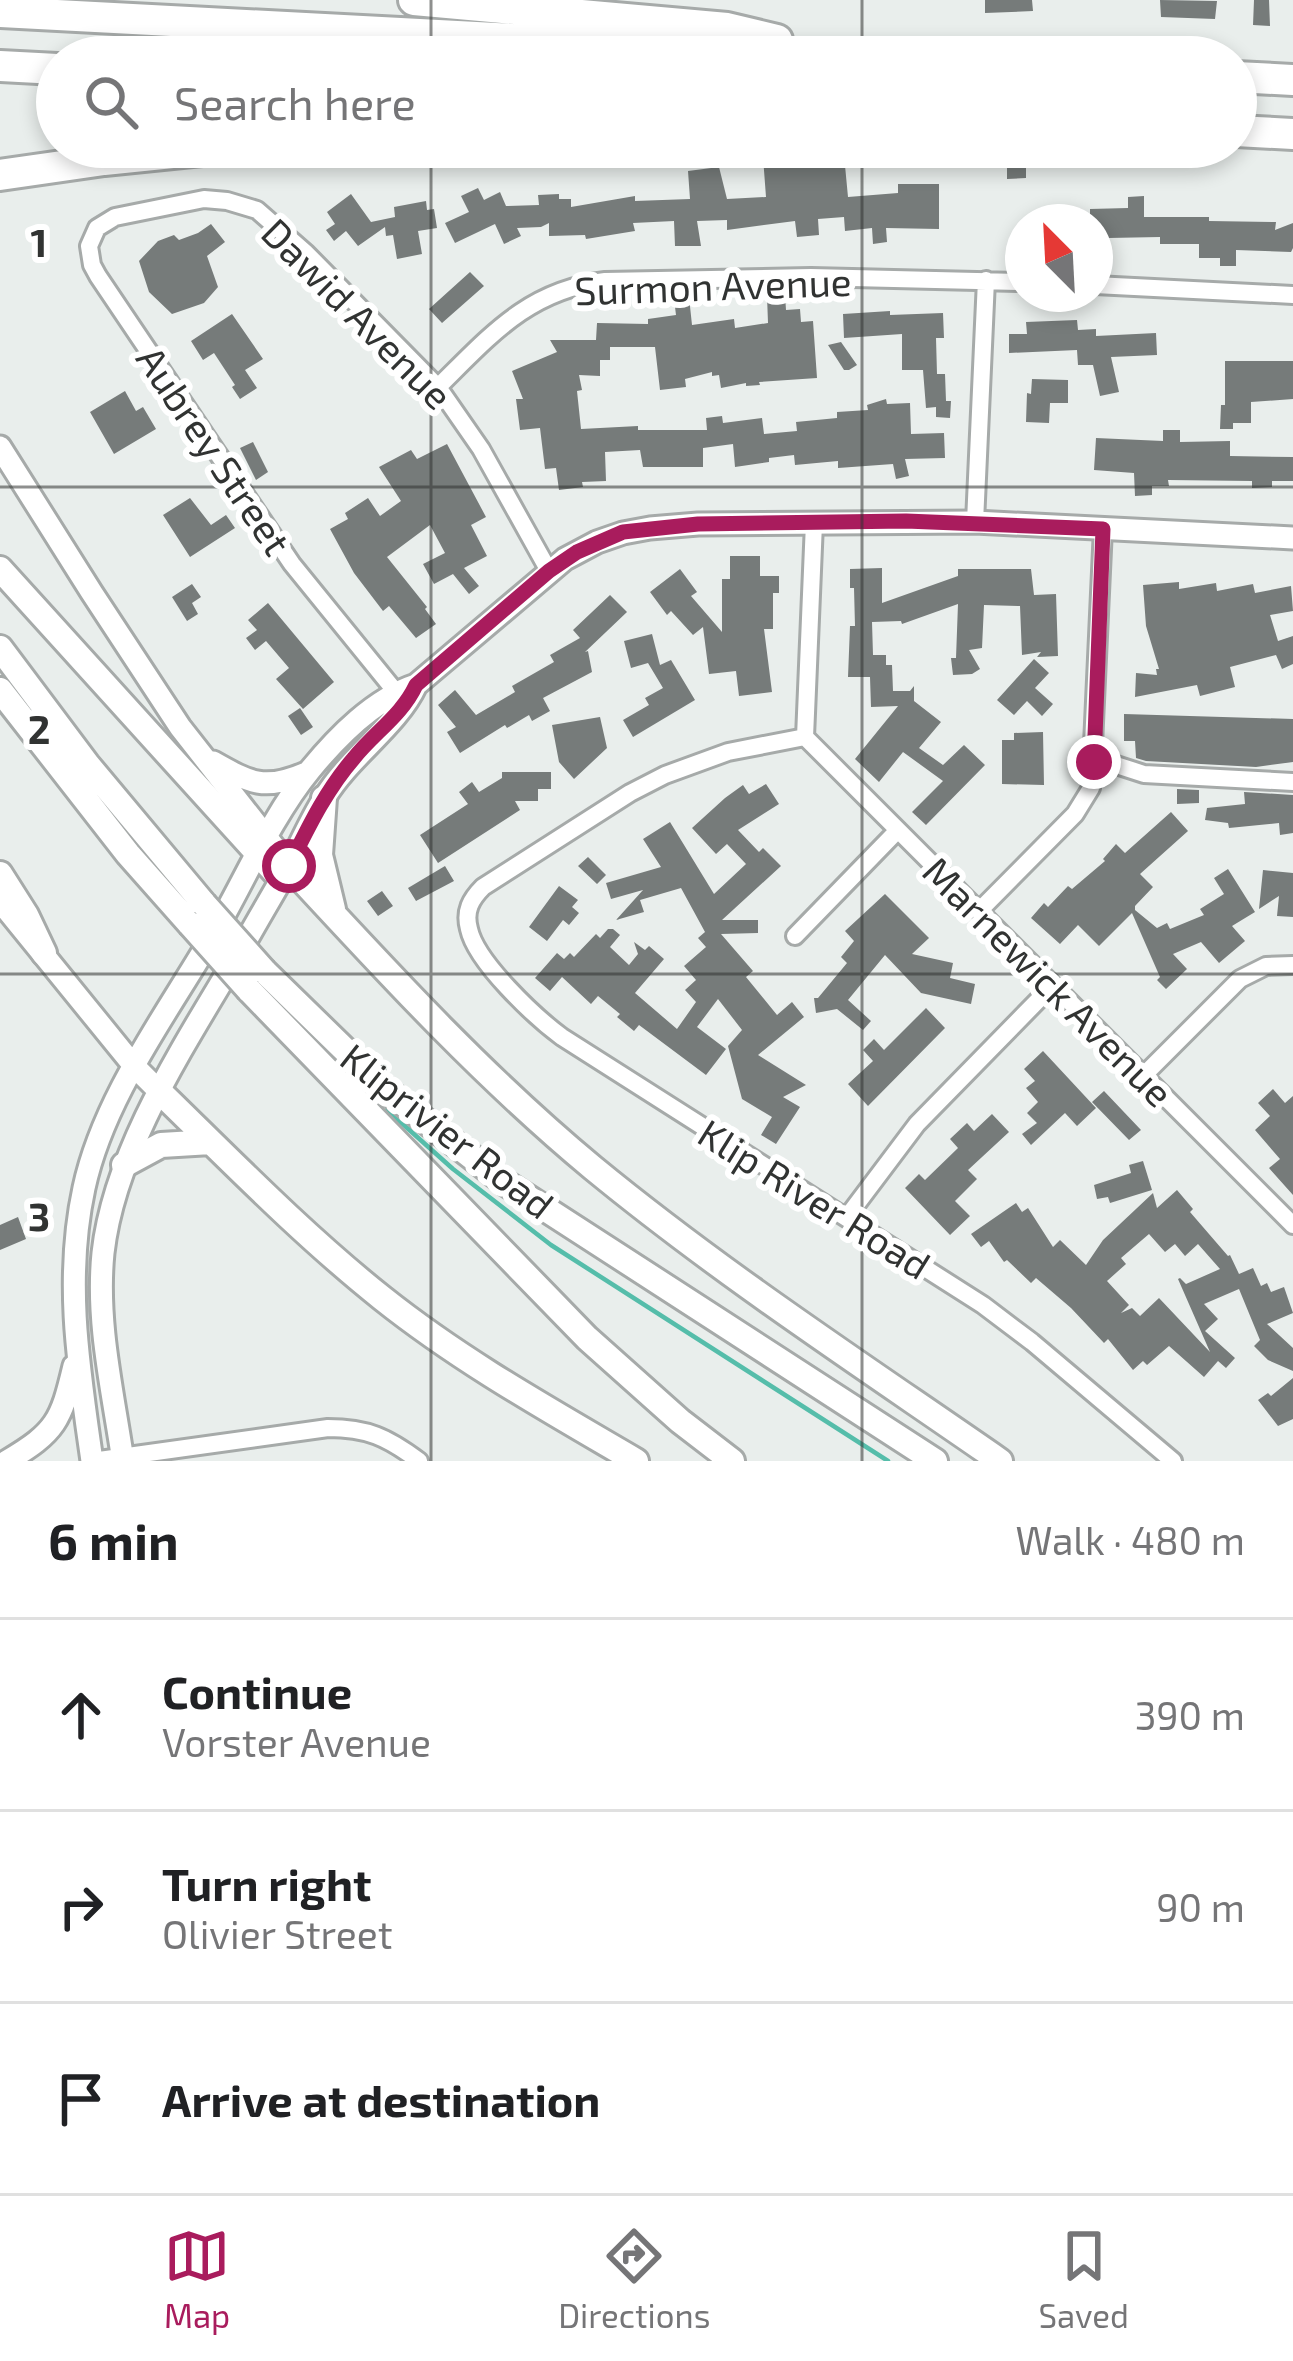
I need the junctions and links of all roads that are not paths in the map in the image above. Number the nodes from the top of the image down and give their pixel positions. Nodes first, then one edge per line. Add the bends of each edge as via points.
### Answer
1 (414, 0) edge
2 (0, 12) edge
3 (449, 36) edge
4 (759, 36) edge
5 (0, 66) edge
6 (36, 68) edge
7 (1257, 78) edge
8 (1293, 80) edge
9 (1257, 131) edge
10 (1293, 134) edge
11 (49, 168) edge
12 (0, 175) edge
13 (151, 208) joint
14 (986, 280) junction
15 (1005, 281) edge
16 (1113, 286) edge
17 (1293, 295) edge
18 (438, 387) junction
19 (0, 447) edge
20 (975, 522) junction
21 (814, 523) junction
22 (1103, 529) junction
23 (1293, 538) edge
24 (0, 568) edge
25 (549, 571) junction
26 (0, 648) edge
27 (0, 690) edge
28 (406, 694) junction
29 (805, 737) junction
30 (202, 756) junction
31 (1094, 762) junction
32 (307, 773) junction
33 (1293, 782) edge
34 (324, 798) junction
35 (898, 830) junction
36 (262, 847) junction
37 (285, 872) junction
38 (0, 874) edge
39 (0, 901) edge
40 (979, 911) junction
41 (197, 914) junction
42 (335, 917) junction
43 (795, 936) dead end
44 (44, 953) junction
45 (1293, 965) edge
46 (256, 981) junction
47 (1052, 986) junction
48 (134, 1066) junction
49 (1144, 1075) junction
50 (160, 1092) junction
51 (211, 1142) junction
52 (124, 1165) junction
53 (847, 1217) junction
54 (1293, 1225) edge
55 (77, 1354) junction
56 (123, 1458) edge
57 (7, 1461) edge
58 (92, 1461) edge
59 (418, 1461) edge
60 (636, 1461) edge
61 (732, 1461) edge
62 (935, 1461) edge
63 (1000, 1461) edge
64 (1173, 1461) edge

1 - 4 highway
2 - 3 highway
5 - 6 highway
7 - 8 highway
9 - 10 highway
11 - 12 highway
13 - 18 street, Dawid Avenue via 213,199 257,210
13 - 28 street, Aubrey Street via 97,228 92,265 292,564
14 - 15 street, Surmon Avenue
14 - 18 street, Surmon Avenue via 577,284 524,308
14 - 20 street
16 - 17 street
18 - 25 street, Dawid Avenue
19 - 30 main road
20 - 21 main road
20 - 22 main road
21 - 25 main road via 623,532
21 - 29 street
22 - 23 main road
22 - 31 street
24 - 36 main road
25 - 28 main road
26 - 41 main road, Kliprivier Road
27 - 41 main road, Kliprivier Road via 128,854
28 - 32 main road via 358,720
28 - 34 main road
29 - 35 street, Marnewick Avenue
29 - 53 street, Klip River Road via 728,752 630,793 483,886 470,902 468,929 520,1000 562,1037
30 - 32 main road via 254,783
30 - 36 main road
31 - 33 street via 1144,774
31 - 40 street via 1082,806
32 - 36 main road
34 - 37 main road
34 - 42 main road via 320,854
35 - 40 street, Marnewick Avenue
35 - 43 street
36 - 37 main road
36 - 48 main road
37 - 42 main road
37 - 50 main road
38 - 44 main road
39 - 44 main road
40 - 47 street, Marnewick Avenue
41 - 46 main road, Kliprivier Road, bridge
42 - 63 main road via 460,1048 591,1166
44 - 48 main road
45 - 49 street via 1240,979
46 - 61 main road, Kliprivier Road via 587,1338
46 - 62 main road, Kliprivier Road via 504,1182
47 - 49 street, Marnewick Avenue
47 - 53 street via 917,1124
48 - 50 main road
48 - 55 main road via 84,1184 73,1269
49 - 54 street, Marnewick Avenue
50 - 51 main road
50 - 52 main road
51 - 52 main road via 161,1145
51 - 60 main road via 396,1309
52 - 56 main road via 102,1285
53 - 64 street, Klip River Road via 995,1314
55 - 57 main road via 56,1423
55 - 58 main road
56 - 58 street
56 - 59 street via 340,1428 376,1434

